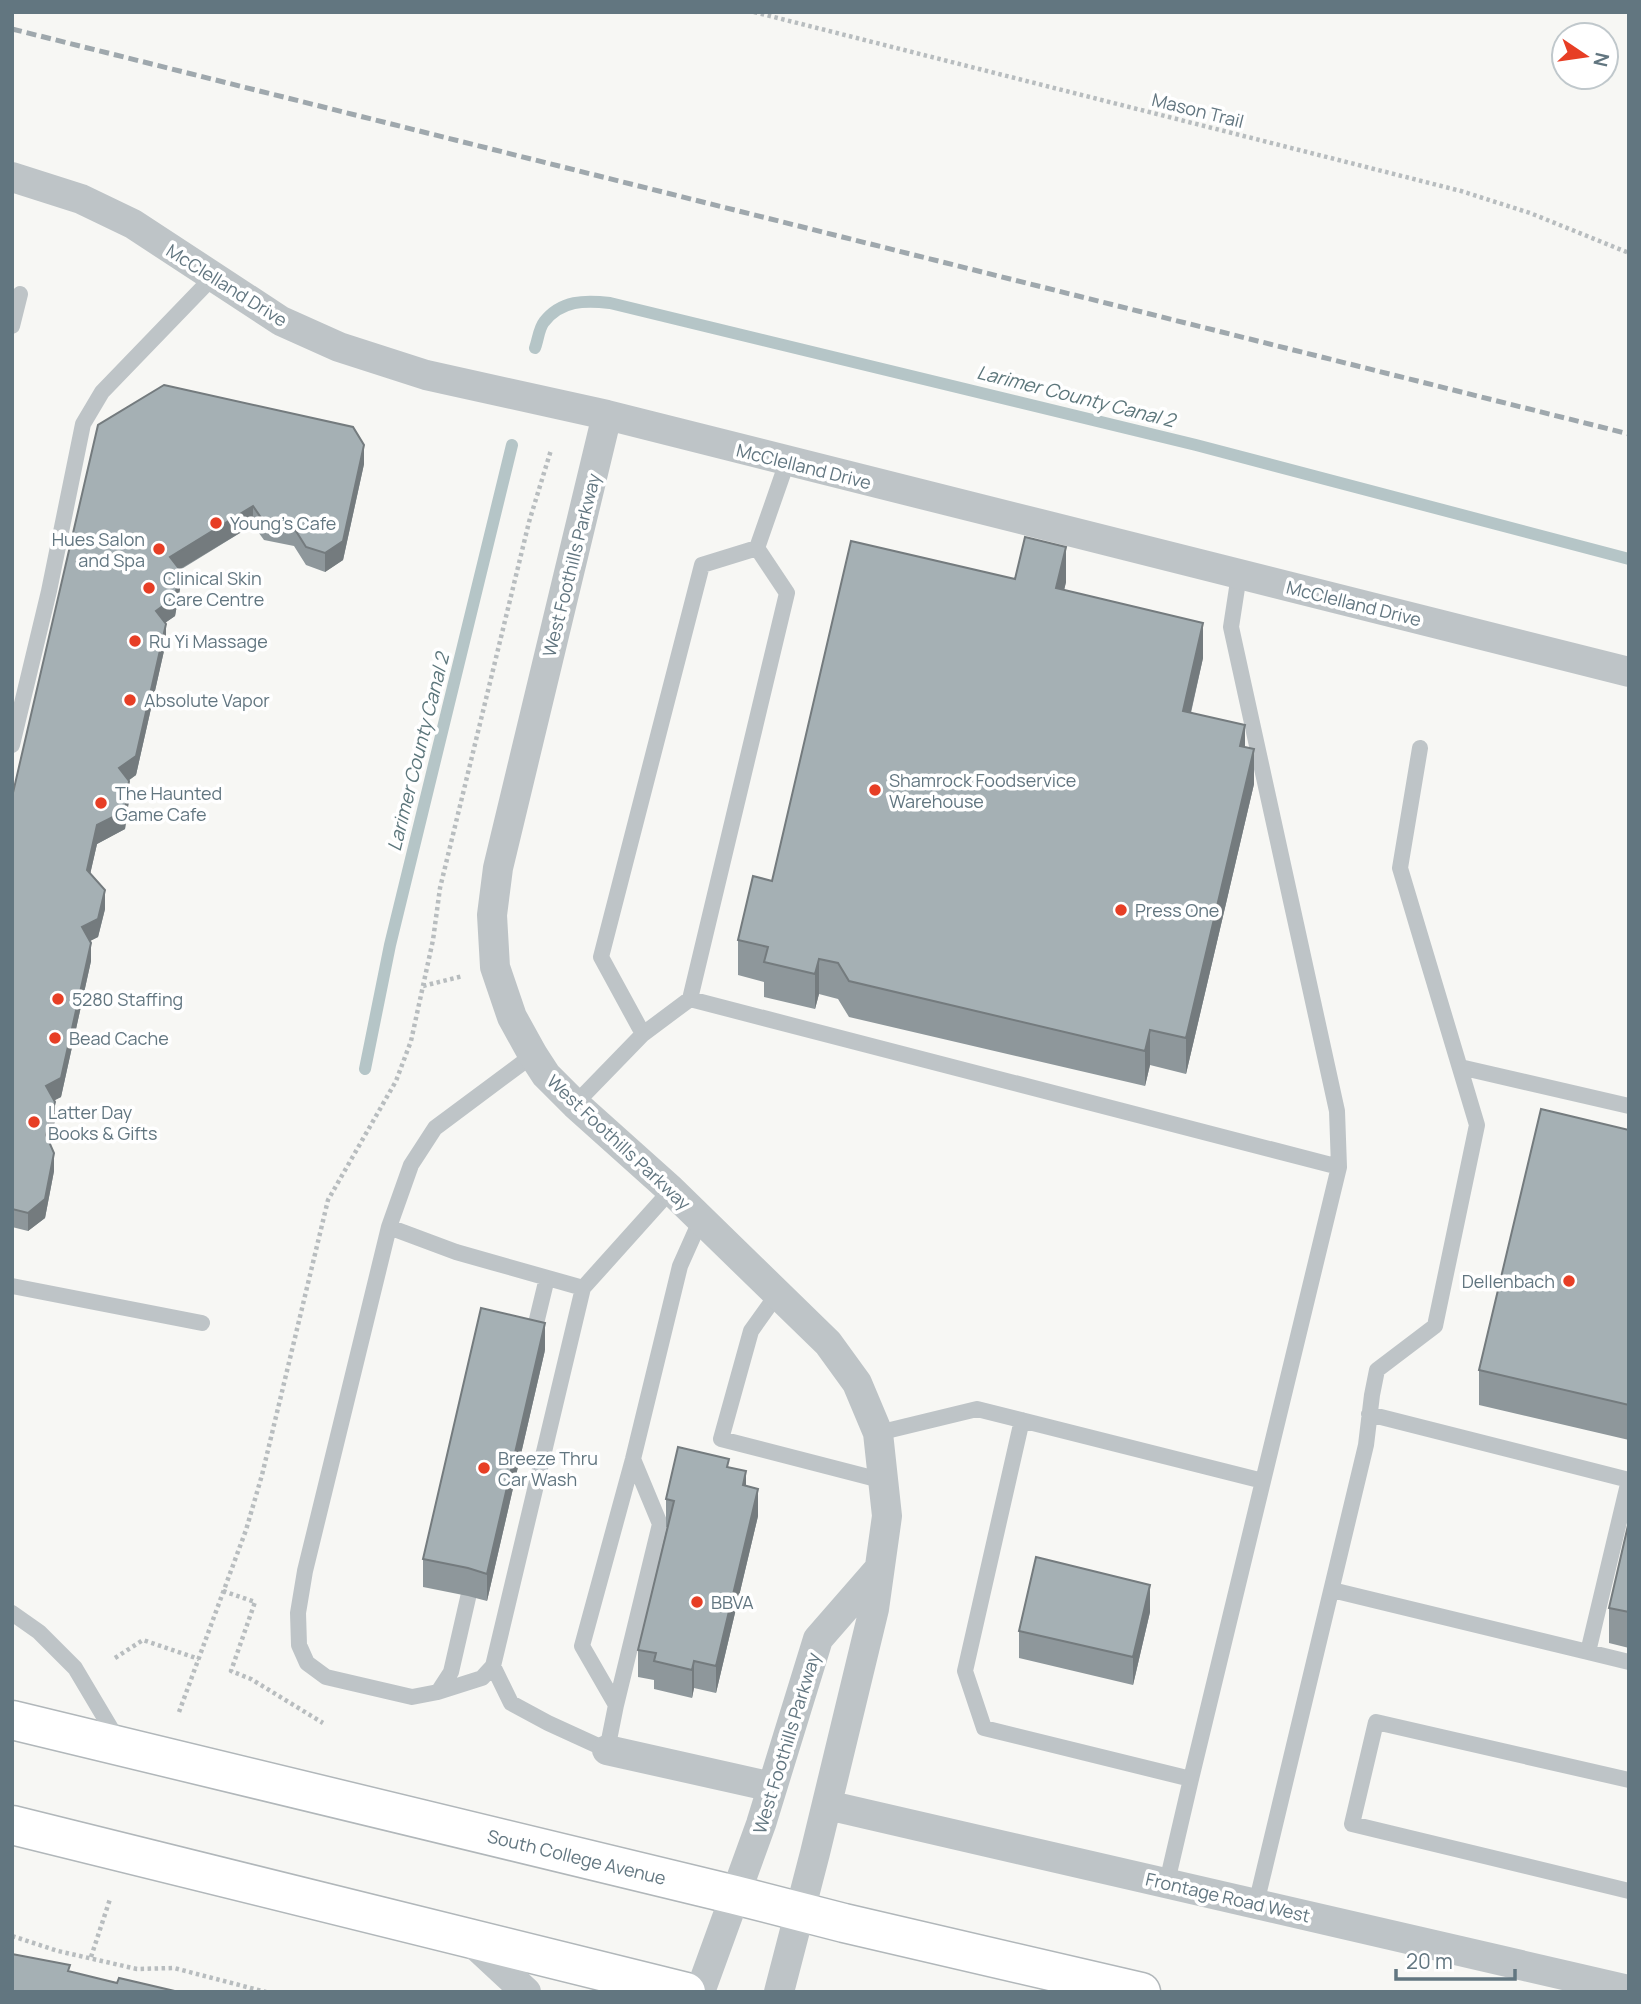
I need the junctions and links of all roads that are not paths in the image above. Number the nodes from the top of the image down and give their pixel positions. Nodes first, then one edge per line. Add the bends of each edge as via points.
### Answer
1 (12, 177) edge
2 (213, 277) junction
3 (20, 294) dead end
4 (12, 326) edge
5 (607, 415) junction
6 (787, 462) junction
7 (757, 548) junction
8 (1240, 575) junction
9 (1629, 672) edge
10 (12, 745) edge
11 (1420, 748) dead end
12 (690, 999) junction
13 (643, 1034) junction
14 (533, 1055) junction
15 (1460, 1067) junction
16 (575, 1104) junction
17 (1629, 1106) edge
18 (1339, 1167) junction
19 (671, 1190) junction
20 (701, 1219) junction
21 (390, 1227) junction
22 (547, 1278) junction
23 (12, 1286) edge
24 (583, 1288) junction
25 (778, 1293) junction
26 (202, 1323) dead end
27 (527, 1360) edge
28 (1369, 1414) junction
29 (1022, 1420) junction
30 (878, 1433) junction
31 (633, 1459) junction
32 (884, 1481) junction
33 (1263, 1482) junction
34 (478, 1556) edge
35 (879, 1569) junction
36 (1332, 1590) junction
37 (12, 1614) edge
38 (1588, 1652) junction
39 (1629, 1662) edge
40 (494, 1666) junction
41 (438, 1692) junction
42 (616, 1705) junction
43 (12, 1720) edge
44 (121, 1744) junction
45 (607, 1749) junction
46 (1191, 1779) junction
47 (1629, 1780) edge
48 (772, 1787) junction
49 (827, 1805) junction
50 (12, 1825) edge
51 (1167, 1882) junction
52 (1629, 1891) edge
53 (735, 1895) junction
54 (1255, 1904) junction
55 (800, 1912) junction
56 (468, 1938) junction
57 (1629, 1990) edge
58 (526, 1992) edge
59 (686, 1992) edge
60 (700, 1992) edge
61 (779, 1992) edge
62 (1141, 1992) edge

1 - 2 street, McClelland Drive via 81,199 133,225
2 - 5 street, McClelland Drive via 281,321 338,347 426,375
2 - 10 lane via 102,392 83,424
3 - 4 lane
5 - 6 street, McClelland Drive
5 - 14 street, West Foothills Parkway via 498,868 492,915 495,967 512,1017
6 - 7 lane
6 - 8 street, McClelland Drive
7 - 12 lane via 787,593
7 - 13 lane via 702,565 601,957
8 - 9 street, McClelland Drive
8 - 18 lane via 1231,627 1337,1111
11 - 15 lane via 1400,868
12 - 13 lane
12 - 18 lane
13 - 16 lane
14 - 16 street, West Foothills Parkway
14 - 21 lane via 435,1128 411,1166
15 - 17 lane
15 - 28 lane via 1477,1125 1435,1326 1377,1370
16 - 19 street, West Foothills Parkway
18 - 33 lane
19 - 20 street, West Foothills Parkway
19 - 24 lane
20 - 25 street, West Foothills Parkway
20 - 31 lane via 680,1266
21 - 22 lane
21 - 41 lane via 305,1571 298,1613 299,1644 307,1663 326,1677 412,1697
22 - 24 lane
22 - 27 lane
23 - 26 lane
24 - 40 lane
25 - 30 street, West Foothills Parkway via 828,1343 856,1383
25 - 32 lane via 751,1331 721,1439
28 - 36 lane
28 - 38 lane via 1629,1480
29 - 30 lane via 977,1409
29 - 33 lane
29 - 46 lane via 965,1671 984,1728
30 - 32 street, West Foothills Parkway
31 - 42 lane via 660,1524
31 - 42 lane via 582,1646
32 - 35 street, West Foothills Parkway via 887,1516
33 - 46 lane
34 - 41 lane via 451,1672
35 - 48 street, West Foothills Parkway via 818,1639
35 - 49 street, West Foothills Parkway via 874,1609
36 - 38 lane
36 - 54 lane
37 - 44 lane via 39,1632 75,1668
38 - 39 lane
40 - 41 lane via 482,1678
40 - 45 lane via 511,1703
42 - 45 lane
43 - 44 highway, South College Avenue
44 - 53 highway, South College Avenue
45 - 48 street
46 - 51 lane
47 - 52 lane via 1376,1722 1352,1824
48 - 53 street, West Foothills Parkway
49 - 51 street, Frontage Road West
49 - 55 street, West Foothills Parkway
50 - 56 highway
51 - 54 street, Frontage Road West
53 - 55 highway, South College Avenue
53 - 60 street, West Foothills Parkway
54 - 57 street, Frontage Road West
55 - 61 street, West Foothills Parkway
55 - 62 highway, South College Avenue
56 - 58 street
56 - 59 highway

